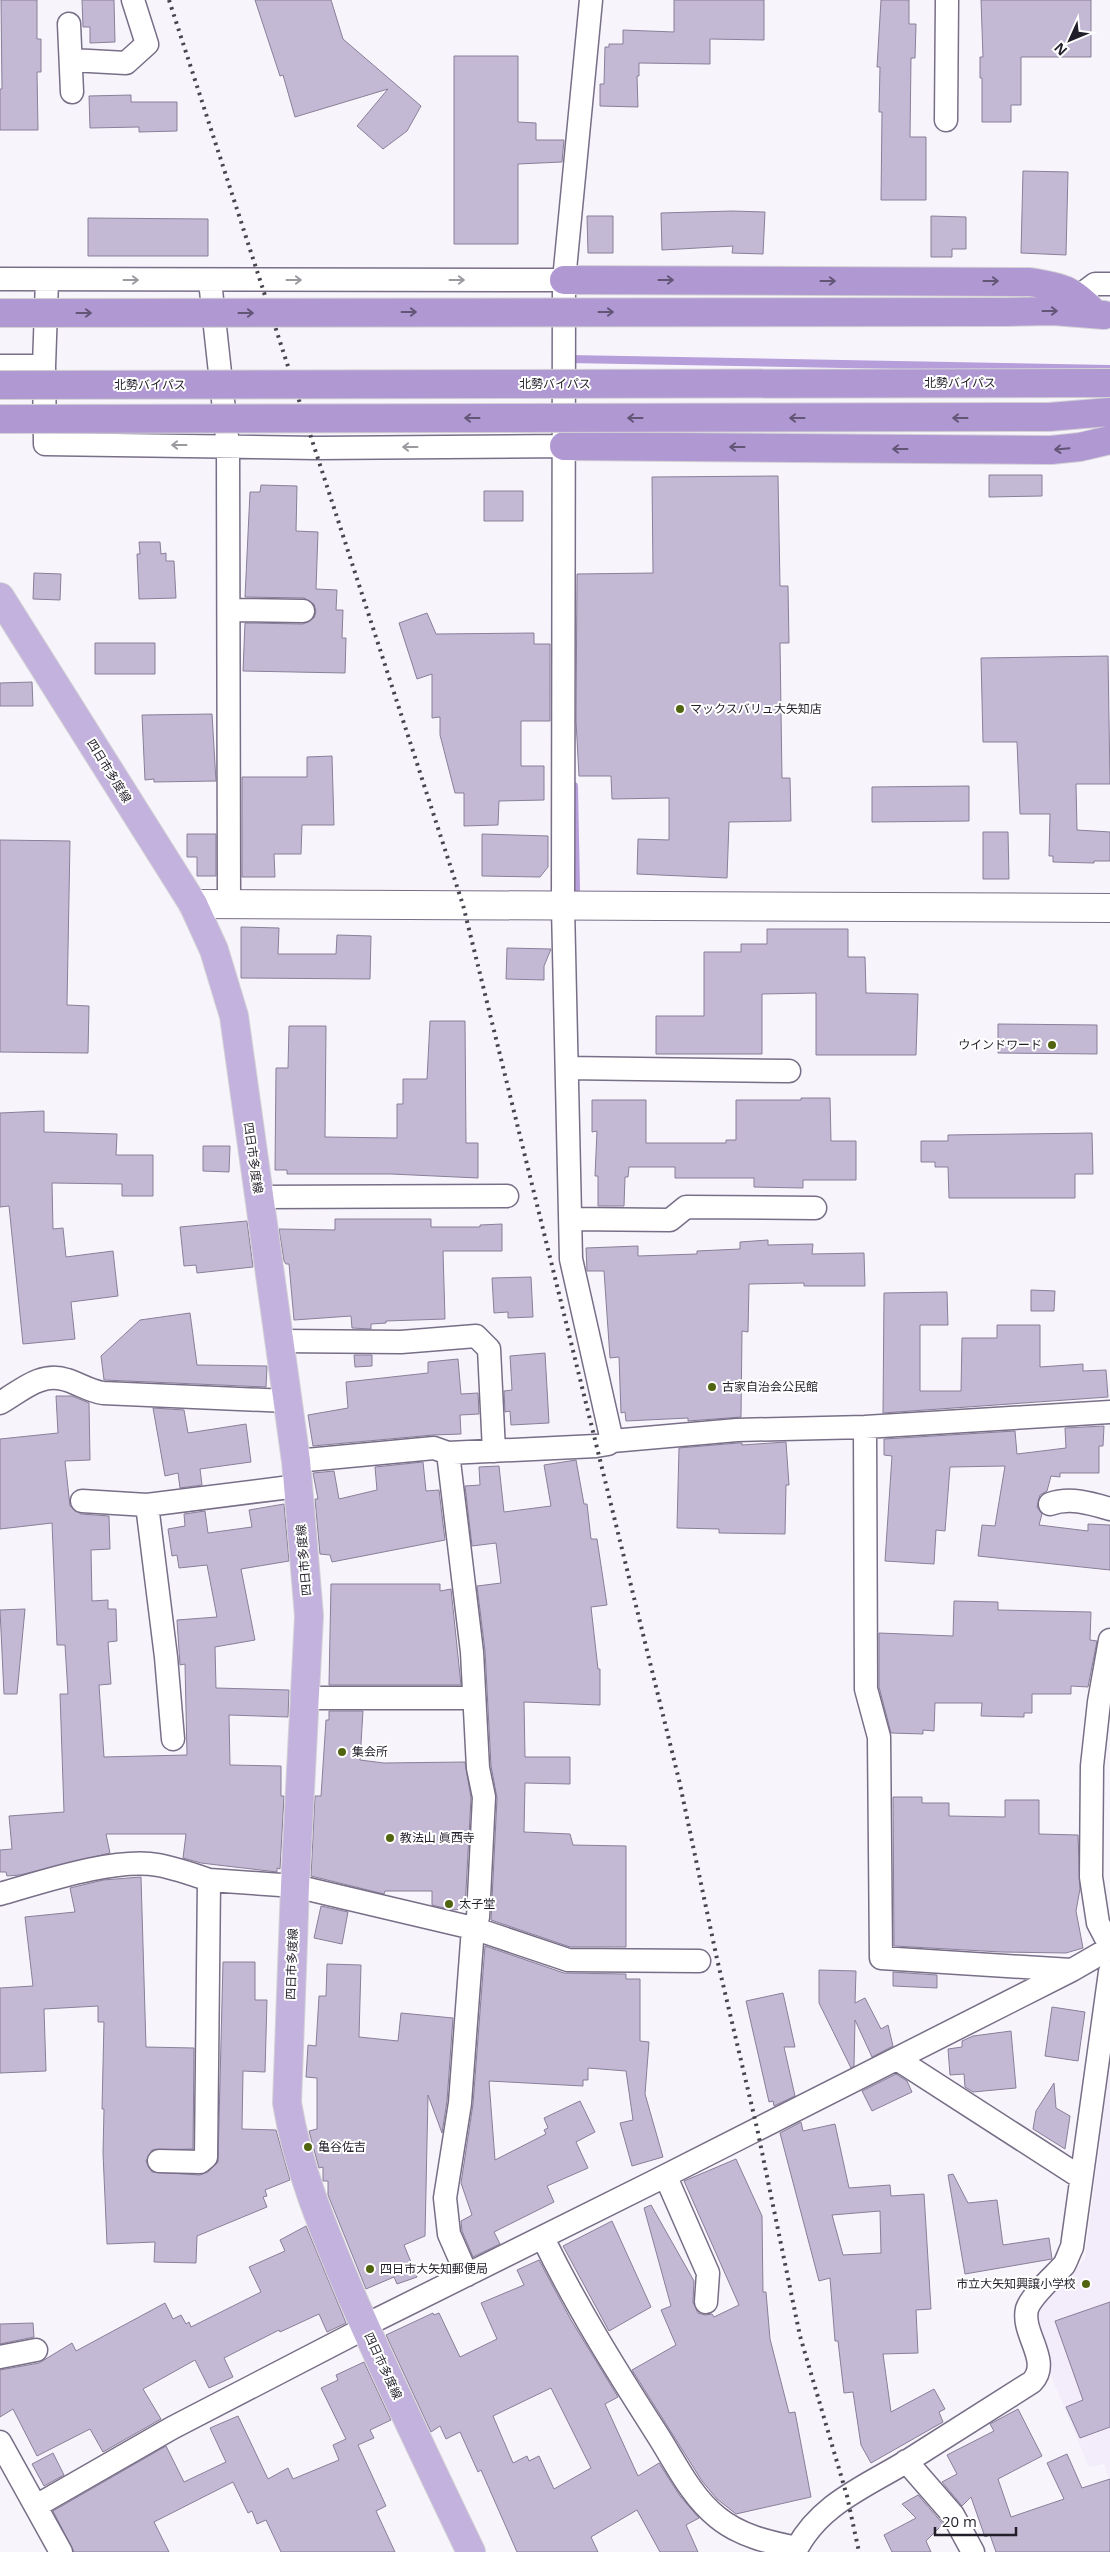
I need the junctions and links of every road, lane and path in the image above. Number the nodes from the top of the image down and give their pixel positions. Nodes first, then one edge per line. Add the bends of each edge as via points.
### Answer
1 (133, 0) edge
2 (591, 0) edge
3 (947, 0) edge
4 (69, 24) dead end
5 (71, 60) junction
6 (72, 92) dead end
7 (946, 120) dead end
8 (0, 279) edge
9 (47, 280) junction
10 (564, 280) junction
11 (210, 281) junction
12 (1110, 284) edge
13 (1094, 308) edge
14 (0, 313) edge
15 (0, 366) edge
16 (44, 366) junction
17 (1110, 383) edge
18 (0, 385) edge
19 (1110, 412) edge
20 (0, 419) edge
21 (1110, 440) edge
22 (228, 446) junction
23 (564, 446) junction
24 (0, 597) edge
25 (228, 610) junction
26 (303, 611) dead end
27 (193, 904) junction
28 (228, 905) junction
29 (564, 907) junction
30 (1110, 908) edge
31 (567, 1068) junction
32 (788, 1071) dead end
33 (507, 1196) dead end
34 (259, 1197) junction
35 (815, 1208) dead end
36 (570, 1219) junction
37 (279, 1341) junction
38 (287, 1401) junction
39 (0, 1403) edge
40 (1110, 1412) edge
41 (865, 1427) junction
42 (612, 1440) junction
43 (494, 1450) junction
44 (448, 1453) junction
45 (297, 1474) junction
46 (82, 1500) dead end
47 (1050, 1504) dead end
48 (146, 1505) junction
49 (1110, 1509) edge
50 (1110, 1640) edge
51 (305, 1698) junction
52 (474, 1698) junction
53 (172, 1740) dead end
54 (209, 1880) junction
55 (295, 1886) junction
56 (0, 1894) edge
57 (474, 1928) junction
58 (1110, 1947) edge
59 (699, 1961) dead end
60 (1072, 1970) junction
61 (1110, 1972) edge
62 (897, 2059) junction
63 (159, 2162) dead end
64 (666, 2177) junction
65 (1080, 2177) junction
66 (542, 2238) junction
67 (467, 2275) junction
68 (706, 2302) dead end
69 (365, 2328) junction
70 (36, 2350) dead end
71 (0, 2357) edge
72 (0, 2442) edge
73 (906, 2461) junction
74 (36, 2506) junction
75 (796, 2550) edge
76 (61, 2552) edge
77 (471, 2552) edge
78 (973, 2552) edge

1 - 5 street via 147,44 126,63
2 - 10 street
3 - 7 street
4 - 5 street
5 - 6 street
8 - 9 street
9 -> 11 street
9 - 16 street
11 -> 10 street
10 -> 13 highway via 1030,282 1058,286
10 - 23 street
11 - 22 street
12 - 13 street via 1095,284
14 -> 13 highway, bridge via 1005,312
15 - 16 street
22 -> 16 street via 46,444
17 - 18 highway, 北勢バイパス, bridge
19 -> 20 highway, bridge via 1008,418
21 -> 23 highway via 1051,450
23 -> 22 street
22 - 25 street
23 - 29 street
24 - 27 main road, 四日市多度線
25 - 26 street
25 - 28 street
27 - 28 street
27 - 34 main road, 四日市多度線 via 214,950 234,1016
28 - 29 street
29 - 30 street
29 - 31 street
31 - 32 street
31 - 36 street
33 - 34 street
34 - 37 main road, 四日市多度線
35 - 36 street via 686,1206 670,1220
36 - 42 street via 571,1259
37 - 38 main road, 四日市多度線
37 - 43 street via 402,1342 476,1336 489,1350
38 - 39 street via 103,1393 51,1377 31,1383
38 - 45 main road, 四日市多度線
40 - 41 street
41 - 42 street via 736,1430
41 - 60 street via 866,1689 879,1737 881,1958
42 - 43 street via 596,1446
43 - 44 street
44 - 45 street via 434,1448
44 - 52 street via 472,1652
45 - 48 street
45 - 51 main road, 四日市多度線 via 309,1616
46 - 48 street
47 - 49 street via 1072,1500
48 - 53 street via 165,1648
50 - 58 street via 1092,1766 1091,1877 1098,1923
51 - 52 street
51 - 55 main road, 四日市多度線
52 - 57 street via 478,1768 484,1797 478,1917
54 - 55 street
54 - 56 street via 156,1864 138,1864 94,1870
54 - 63 street via 206,2157 200,2162
55 - 57 street
55 - 69 main road, 四日市多度線 via 287,2103 293,2138 307,2184
57 - 59 street via 568,1960
57 - 67 street via 460,2103 445,2198 449,2234
58 - 60 street
60 - 62 street
61 - 65 street
62 - 64 street
62 - 65 street
64 - 66 street
64 - 68 street via 708,2273
65 - 73 street via 1072,2247 1065,2263 1027,2310 1040,2368 1038,2376
66 - 67 street
66 - 75 street via 607,2355 703,2504 717,2517 750,2536
67 - 69 street
69 - 74 street via 172,2428
69 - 77 main road, 四日市多度線
70 - 71 street
72 - 74 street
73 - 75 street via 823,2513
73 - 78 street via 953,2515
74 - 76 street

